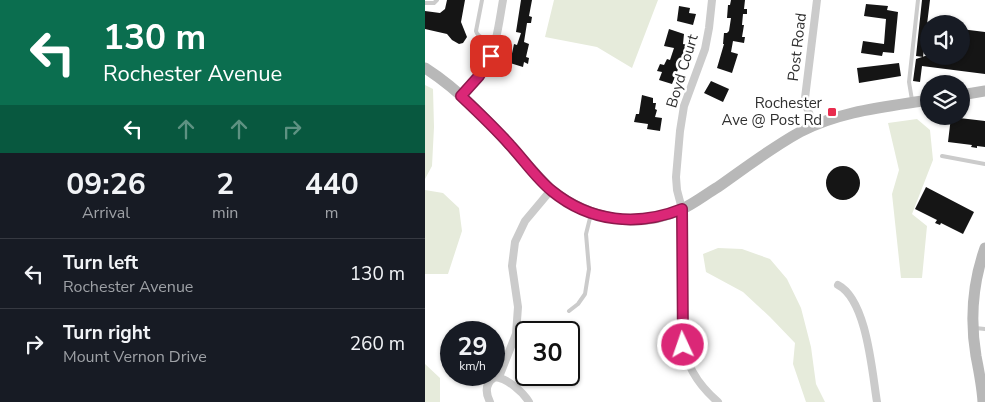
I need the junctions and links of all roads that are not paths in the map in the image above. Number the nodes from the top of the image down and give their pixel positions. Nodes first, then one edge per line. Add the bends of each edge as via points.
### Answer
1 (437, 0) edge
2 (482, 0) edge
3 (503, 0) edge
4 (712, 0) edge
5 (817, 0) edge
6 (918, 0) edge
7 (425, 3) edge
8 (496, 40) junction
9 (425, 68) edge
10 (985, 91) edge
11 (970, 94) edge
12 (461, 96) junction
13 (920, 102) edge
14 (913, 103) junction
15 (814, 126) junction
16 (942, 156) dead end
17 (985, 164) edge
18 (551, 190) junction
19 (682, 209) junction
20 (591, 213) junction
21 (985, 248) edge
22 (838, 285) dead end
23 (569, 311) dead end
24 (973, 328) junction
25 (985, 329) edge
26 (505, 364) edge
27 (505, 381) edge
28 (488, 386) edge
29 (490, 402) edge
30 (529, 402) edge
31 (717, 402) edge
32 (877, 402) edge
33 (983, 402) edge

1 - 7 lane
2 - 8 lane via 477,34
3 - 8 street
4 - 19 street, Boyd Court via 705,49 684,106 680,131 676,177
5 - 15 street, Post Road via 805,98
6 - 14 lane via 909,82
8 - 12 street via 485,66
9 - 12 main road
10 - 11 main road
12 - 18 main road
13 - 14 main road
14 - 15 main road via 850,114
15 - 19 main road via 782,143
16 - 17 lane
18 - 20 main road
18 - 26 street via 525,220 515,242 512,266 518,307 517,328
19 - 20 main road via 659,217 634,220
19 - 31 street, Boyd Court via 683,348 697,382
20 - 23 lane via 586,234 589,269 585,294
21 - 24 main road via 977,275
22 - 32 street via 848,292 859,313
24 - 25 lane
24 - 33 main road
27 - 30 street
28 - 29 street via 486,394

